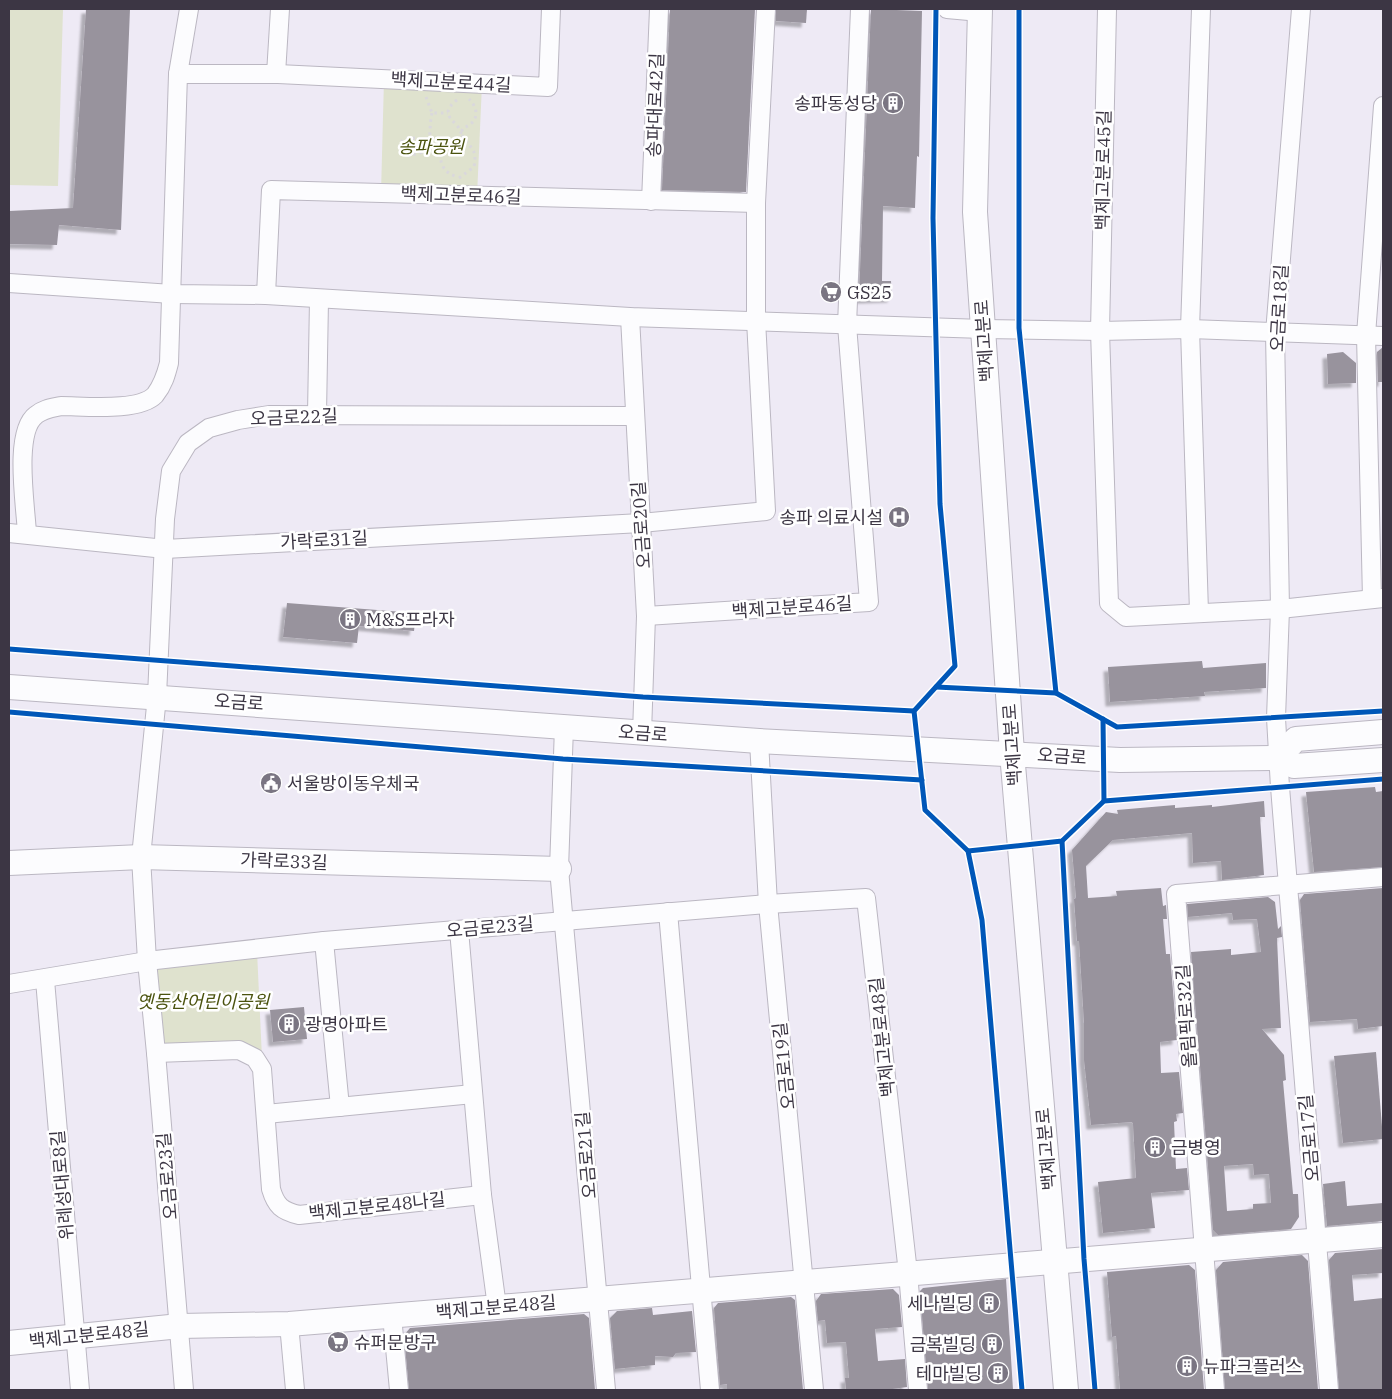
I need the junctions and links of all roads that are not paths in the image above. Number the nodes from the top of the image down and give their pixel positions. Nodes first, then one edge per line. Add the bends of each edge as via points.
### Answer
1 (189, 9) edge
2 (280, 9) edge
3 (551, 9) edge
4 (659, 9) edge
5 (766, 9) edge
6 (860, 9) edge
7 (948, 9) edge
8 (1107, 9) edge
9 (1201, 9) edge
10 (1301, 9) edge
11 (980, 10) edge
12 (178, 74) junction
13 (276, 74) junction
14 (1383, 106) edge
15 (651, 201) junction
16 (756, 203) junction
17 (9, 283) edge
18 (172, 294) junction
19 (266, 295) junction
20 (319, 300) junction
21 (630, 317) junction
22 (756, 320) junction
23 (847, 325) junction
24 (983, 329) junction
25 (1190, 329) junction
26 (1100, 331) junction
27 (1276, 333) junction
28 (1366, 335) junction
29 (1383, 336) edge
30 (317, 414) junction
31 (634, 416) junction
32 (641, 522) junction
33 (9, 533) edge
34 (27, 534) junction
35 (165, 549) junction
36 (1378, 599) edge
37 (1280, 609) junction
38 (1199, 612) junction
39 (646, 616) junction
40 (9, 687) edge
41 (157, 696) junction
42 (564, 727) junction
43 (1383, 732) edge
44 (642, 733) junction
45 (760, 741) junction
46 (1012, 753) junction
47 (1278, 758) junction
48 (1383, 760) edge
49 (141, 857) junction
50 (9, 863) edge
51 (559, 870) junction
52 (1383, 877) edge
53 (1288, 885) junction
54 (768, 904) junction
55 (668, 912) junction
56 (564, 921) junction
57 (459, 930) junction
58 (324, 941) junction
59 (147, 961) junction
60 (44, 980) junction
61 (9, 984) edge
62 (156, 1052) junction
63 (473, 1094) junction
64 (340, 1107) junction
65 (266, 1114) junction
66 (482, 1194) junction
67 (1383, 1235) edge
68 (1317, 1241) junction
69 (1204, 1250) junction
70 (1055, 1261) junction
71 (908, 1273) junction
72 (805, 1282) junction
73 (702, 1290) junction
74 (599, 1298) junction
75 (497, 1307) junction
76 (392, 1316) junction
77 (289, 1324) junction
78 (180, 1326) junction
79 (76, 1336) junction
80 (9, 1343) edge
81 (80, 1390) edge
82 (184, 1390) edge
83 (295, 1390) edge
84 (398, 1390) edge
85 (606, 1390) edge
86 (710, 1390) edge
87 (814, 1390) edge
88 (918, 1390) edge
89 (1066, 1390) edge
90 (1215, 1390) edge
91 (1329, 1390) edge

1 - 12 street
2 - 13 street
3 - 13 street, 백제고분로44길 via 548,87
4 - 15 street, 송파대로42길
5 - 16 street
6 - 23 street, 백제고분로46길
7 - 11 street
8 - 26 street, 백제고분로45길
9 - 25 street
10 - 27 street, 오금로18길
11 - 24 main road, 백제고분로 via 975,212
12 - 13 street, 백제고분로44길
12 - 18 street
14 - 28 street
15 - 16 street, 백제고분로46길
15 - 19 street, 백제고분로46길 via 271,190
16 - 22 street
17 - 18 street
18 - 19 street
18 - 34 street via 169,363 165,380 154,396 142,403 48,408 35,416 25,430
19 - 20 street
20 - 21 street
20 - 30 street
21 - 22 street
21 - 31 street, 오금로20길
22 - 23 street
22 - 32 street via 766,511
23 - 24 street
23 - 39 street, 백제고분로46길 via 869,602
24 - 26 street
24 - 46 main road, 백제고분로
25 - 26 street
25 - 27 street
25 - 38 street
26 - 38 street, 백제고분로45길 via 1109,603 1126,617
27 - 28 street
27 - 37 street, 오금로18길
28 - 29 street
28 - 36 street
30 - 31 street, 오금로22길
30 - 35 street, 오금로22길 via 269,415 238,420 209,428 188,443 172,472 165,519
31 - 32 street, 오금로20길
32 - 35 street, 가락로31길
32 - 39 street, 오금로20길
33 - 34 street, 가락로31길
34 - 35 street, 가락로31길
35 - 41 street, 오금로22길
36 - 37 street
37 - 38 street
37 - 47 street, 오금로18길 via 1276,718
39 - 44 street, 오금로20길
40 - 41 main road, 오금로
41 - 42 main road, 오금로
41 - 49 street, 오금로23길
42 - 44 main road, 오금로
42 - 51 street, 오금로21길
43 - 47 main road via 1296,740
44 - 45 main road, 오금로
45 - 46 main road, 오금로
45 - 54 street, 오금로19길
46 - 47 main road, 오금로 via 1120,760
46 - 70 main road, 백제고분로
47 - 48 main road, 오금로 via 1294,766
47 - 53 street, 오금로17길
49 - 50 main road, 가락로33길
49 - 51 main road, 가락로33길
49 - 59 street, 오금로23길
51 - 56 street, 오금로21길
52 - 53 street
53 - 68 street, 오금로17길
53 - 69 street, 올림픽로32길 via 1176,894
54 - 55 street
54 - 71 street, 백제고분로48길 via 866,898
54 - 72 street, 오금로19길
55 - 56 street
55 - 73 street
56 - 57 street, 오금로23길
56 - 74 street, 오금로21길
57 - 58 street, 오금로23길
57 - 63 street
58 - 59 street, 오금로23길
58 - 64 street
59 - 60 street, 오금로23길
59 - 62 street, 오금로23길
60 - 61 street, 오금로23길
60 - 79 street, 위례성대로8길
62 - 65 street, 백제고분로48나길 via 239,1050 255,1058 262,1069
62 - 78 street, 오금로23길
63 - 64 street
63 - 66 street
64 - 65 street
65 - 66 street, 백제고분로48나길 via 271,1189 275,1203 286,1212 299,1215
66 - 75 street
67 - 68 main road
68 - 69 main road
68 - 91 street, 오금로17길
69 - 70 main road
69 - 90 street, 올림픽로32길
70 - 71 main road, 백제고분로48길
70 - 89 main road, 백제고분로
71 - 72 main road, 백제고분로48길
71 - 88 street, 백제고분로48길
72 - 73 main road, 백제고분로48길
72 - 87 street, 오금로19길
73 - 74 main road, 백제고분로48길
73 - 86 street
74 - 75 main road, 백제고분로48길
74 - 85 street, 오금로21길
75 - 76 main road, 백제고분로48길
76 - 77 main road, 백제고분로48길
76 - 84 street
77 - 78 main road, 백제고분로48길
77 - 83 street
78 - 79 main road, 백제고분로48길
78 - 82 street, 오금로23길
79 - 80 main road, 백제고분로48길
79 - 81 street, 위례성대로8길

